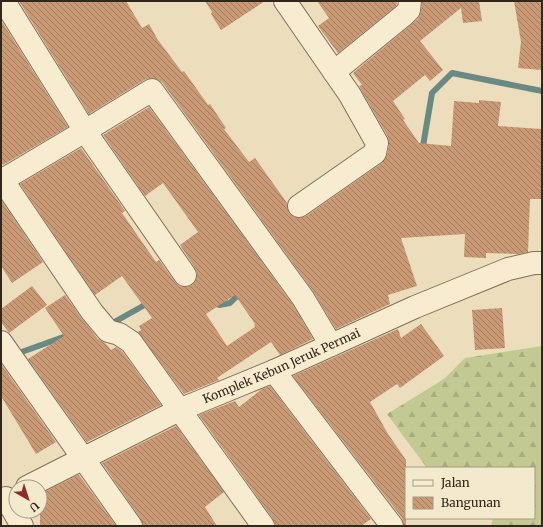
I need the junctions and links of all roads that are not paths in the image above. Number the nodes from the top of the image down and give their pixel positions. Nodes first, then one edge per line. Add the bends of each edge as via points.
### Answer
1 (4, 1) edge
2 (284, 1) edge
3 (410, 1) edge
4 (334, 72) junction
5 (85, 132) junction
6 (1, 179) edge
7 (299, 206) dead end
8 (542, 263) edge
9 (185, 275) dead end
10 (2, 343) edge
11 (331, 345) junction
12 (274, 371) junction
13 (179, 410) junction
14 (83, 458) junction
15 (42, 479) edge
16 (131, 526) edge
17 (263, 526) edge
18 (392, 526) edge

1 - 5 street
2 - 4 street
3 - 4 street via 409,10 404,15
4 - 7 street via 350,94 377,144 375,152
5 - 6 street
5 - 9 street
5 - 11 street via 152,90 303,298
6 - 13 street via 92,312 105,328 131,342
8 - 11 street, Komplek Kebun Jeruk Permai via 508,269 416,306
10 - 14 street
11 - 12 street, Komplek Kebun Jeruk Permai
12 - 13 street, Komplek Kebun Jeruk Permai
12 - 18 street
13 - 14 street, Komplek Kebun Jeruk Permai
13 - 17 street
14 - 15 street, Komplek Kebun Jeruk Permai
14 - 16 street

